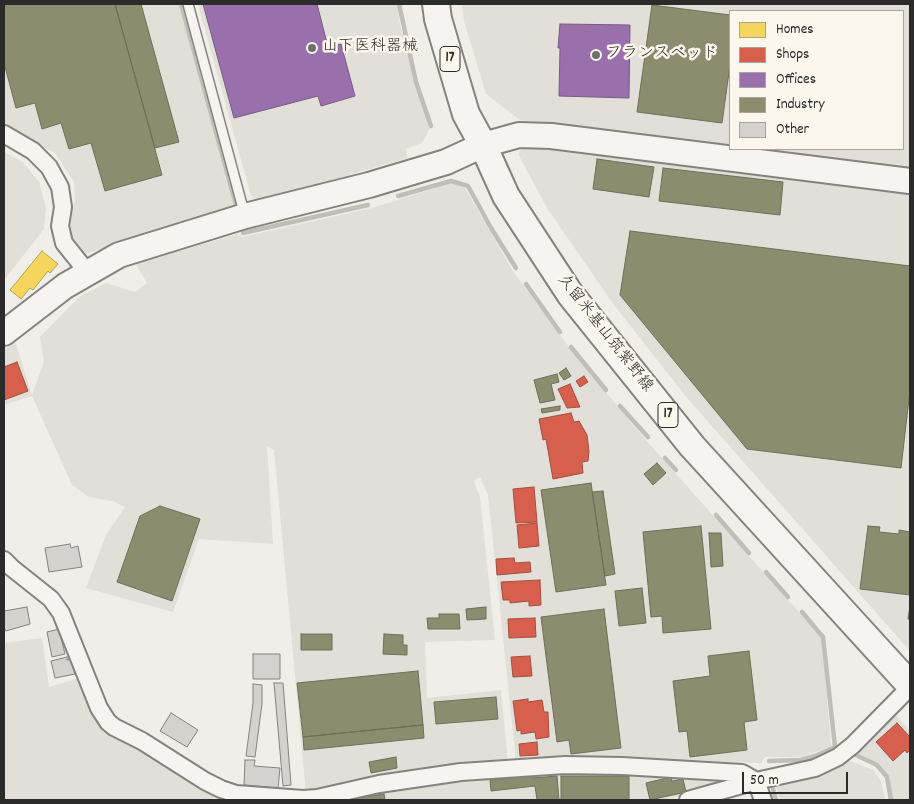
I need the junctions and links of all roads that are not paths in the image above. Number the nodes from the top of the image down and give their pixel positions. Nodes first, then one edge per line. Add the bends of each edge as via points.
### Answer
1 (188, 4) edge
2 (436, 4) edge
3 (4, 134) edge
4 (483, 145) junction
5 (910, 181) edge
6 (245, 216) junction
7 (85, 275) junction
8 (4, 333) edge
9 (4, 560) edge
10 (910, 686) edge
11 (756, 781) junction
12 (302, 800) edge
13 (688, 800) edge
14 (763, 800) edge

1 - 6 lane
2 - 4 main road, 久留米基山筑紫野線 / 17 via 466,114
3 - 7 street via 33,151 50,167 60,187 63,207 60,226 64,243
4 - 5 street via 519,135 551,136
4 - 6 street via 446,162 403,175
4 - 10 main road, 久留米基山筑紫野線 / 17 via 506,196 570,294 692,446
6 - 7 street via 119,255
7 - 8 street via 65,286
9 - 12 street via 51,599 61,613 99,708 114,727 222,789 236,794
10 - 11 street via 838,757 815,768
11 - 12 street via 734,772 565,765 461,772
11 - 13 street
11 - 14 street

